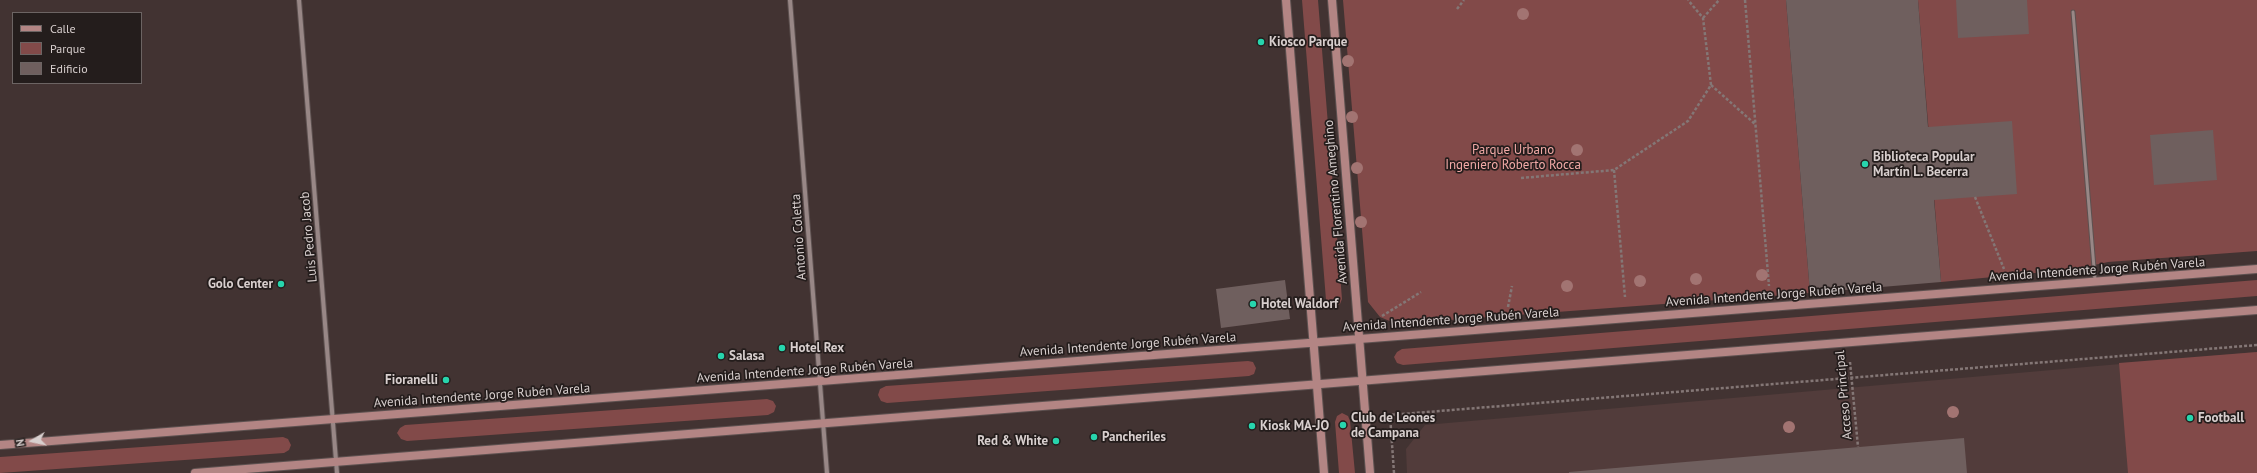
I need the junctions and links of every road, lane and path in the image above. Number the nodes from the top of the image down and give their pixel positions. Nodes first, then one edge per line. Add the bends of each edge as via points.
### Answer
1 (299, 0) edge
2 (790, 0) edge
3 (1286, 0) edge
4 (1332, 0) edge
5 (1464, 0) edge
6 (1688, 0) edge
7 (1719, 0) edge
8 (1745, 0) edge
9 (1457, 9) dead end
10 (2073, 12) dead end
11 (1703, 18) junction
12 (1711, 85) junction
13 (1755, 124) junction
14 (1614, 170) junction
15 (1521, 178) dead end
16 (1975, 197) dead end
17 (2257, 269) edge
18 (2004, 270) dead end
19 (2095, 282) junction
20 (1512, 286) dead end
21 (1770, 287) dead end
22 (1421, 292) dead end
23 (1625, 298) dead end
24 (1508, 308) dead end
25 (2257, 310) edge
26 (1376, 312) dead end
27 (1380, 317) junction
28 (1386, 319) dead end
29 (1359, 339) junction
30 (1849, 342) junction
31 (1314, 343) junction
32 (2257, 345) edge
33 (1852, 378) junction
34 (1362, 381) junction
35 (820, 382) junction
36 (1317, 384) junction
37 (333, 419) junction
38 (823, 424) junction
39 (0, 445) edge
40 (1858, 447) dead end
41 (336, 462) junction
42 (195, 473) edge
43 (337, 473) edge
44 (827, 473) edge
45 (1324, 473) edge
46 (1370, 473) edge
47 (1394, 473) edge

1 - 37 street, Luis Pedro Jacob
2 - 35 street, Antonio Coletta
3 - 31 main road
4 - 29 main road, Avenida Florentino Ameghino
5 - 9 path
6 - 11 path
7 - 11 path
8 - 13 path
10 - 19 lane
11 - 12 path
12 - 13 path
12 - 14 path via 1688,121
13 - 21 path
14 - 15 path
14 - 23 path
16 - 18 path
17 - 19 main road, Avenida Intendente Jorge Rubén Varela
19 - 29 main road, Avenida Intendente Jorge Rubén Varela
20 - 24 path
22 - 27 path
25 - 30 main road
26 - 27 path
27 - 28 path
29 - 31 main road, Avenida Intendente Jorge Rubén Varela
29 - 34 main road, Avenida Florentino Ameghino
30 - 33 path, Acceso Principal
30 - 34 main road
31 - 35 main road, Avenida Intendente Jorge Rubén Varela
31 - 36 main road
32 - 33 path
33 - 40 path, Acceso Principal
33 - 47 path via 1390,415
34 - 36 main road
34 - 46 main road, Avenida Florentino Ameghino
35 - 37 main road, Avenida Intendente Jorge Rubén Varela
35 - 38 street, Antonio Coletta
36 - 38 main road
36 - 45 main road
37 - 39 main road, Avenida Intendente Jorge Rubén Varela
37 - 41 street, Luis Pedro Jacob
38 - 41 main road
38 - 44 street, Antonio Coletta
41 - 42 main road
41 - 43 street, Luis Pedro Jacob

